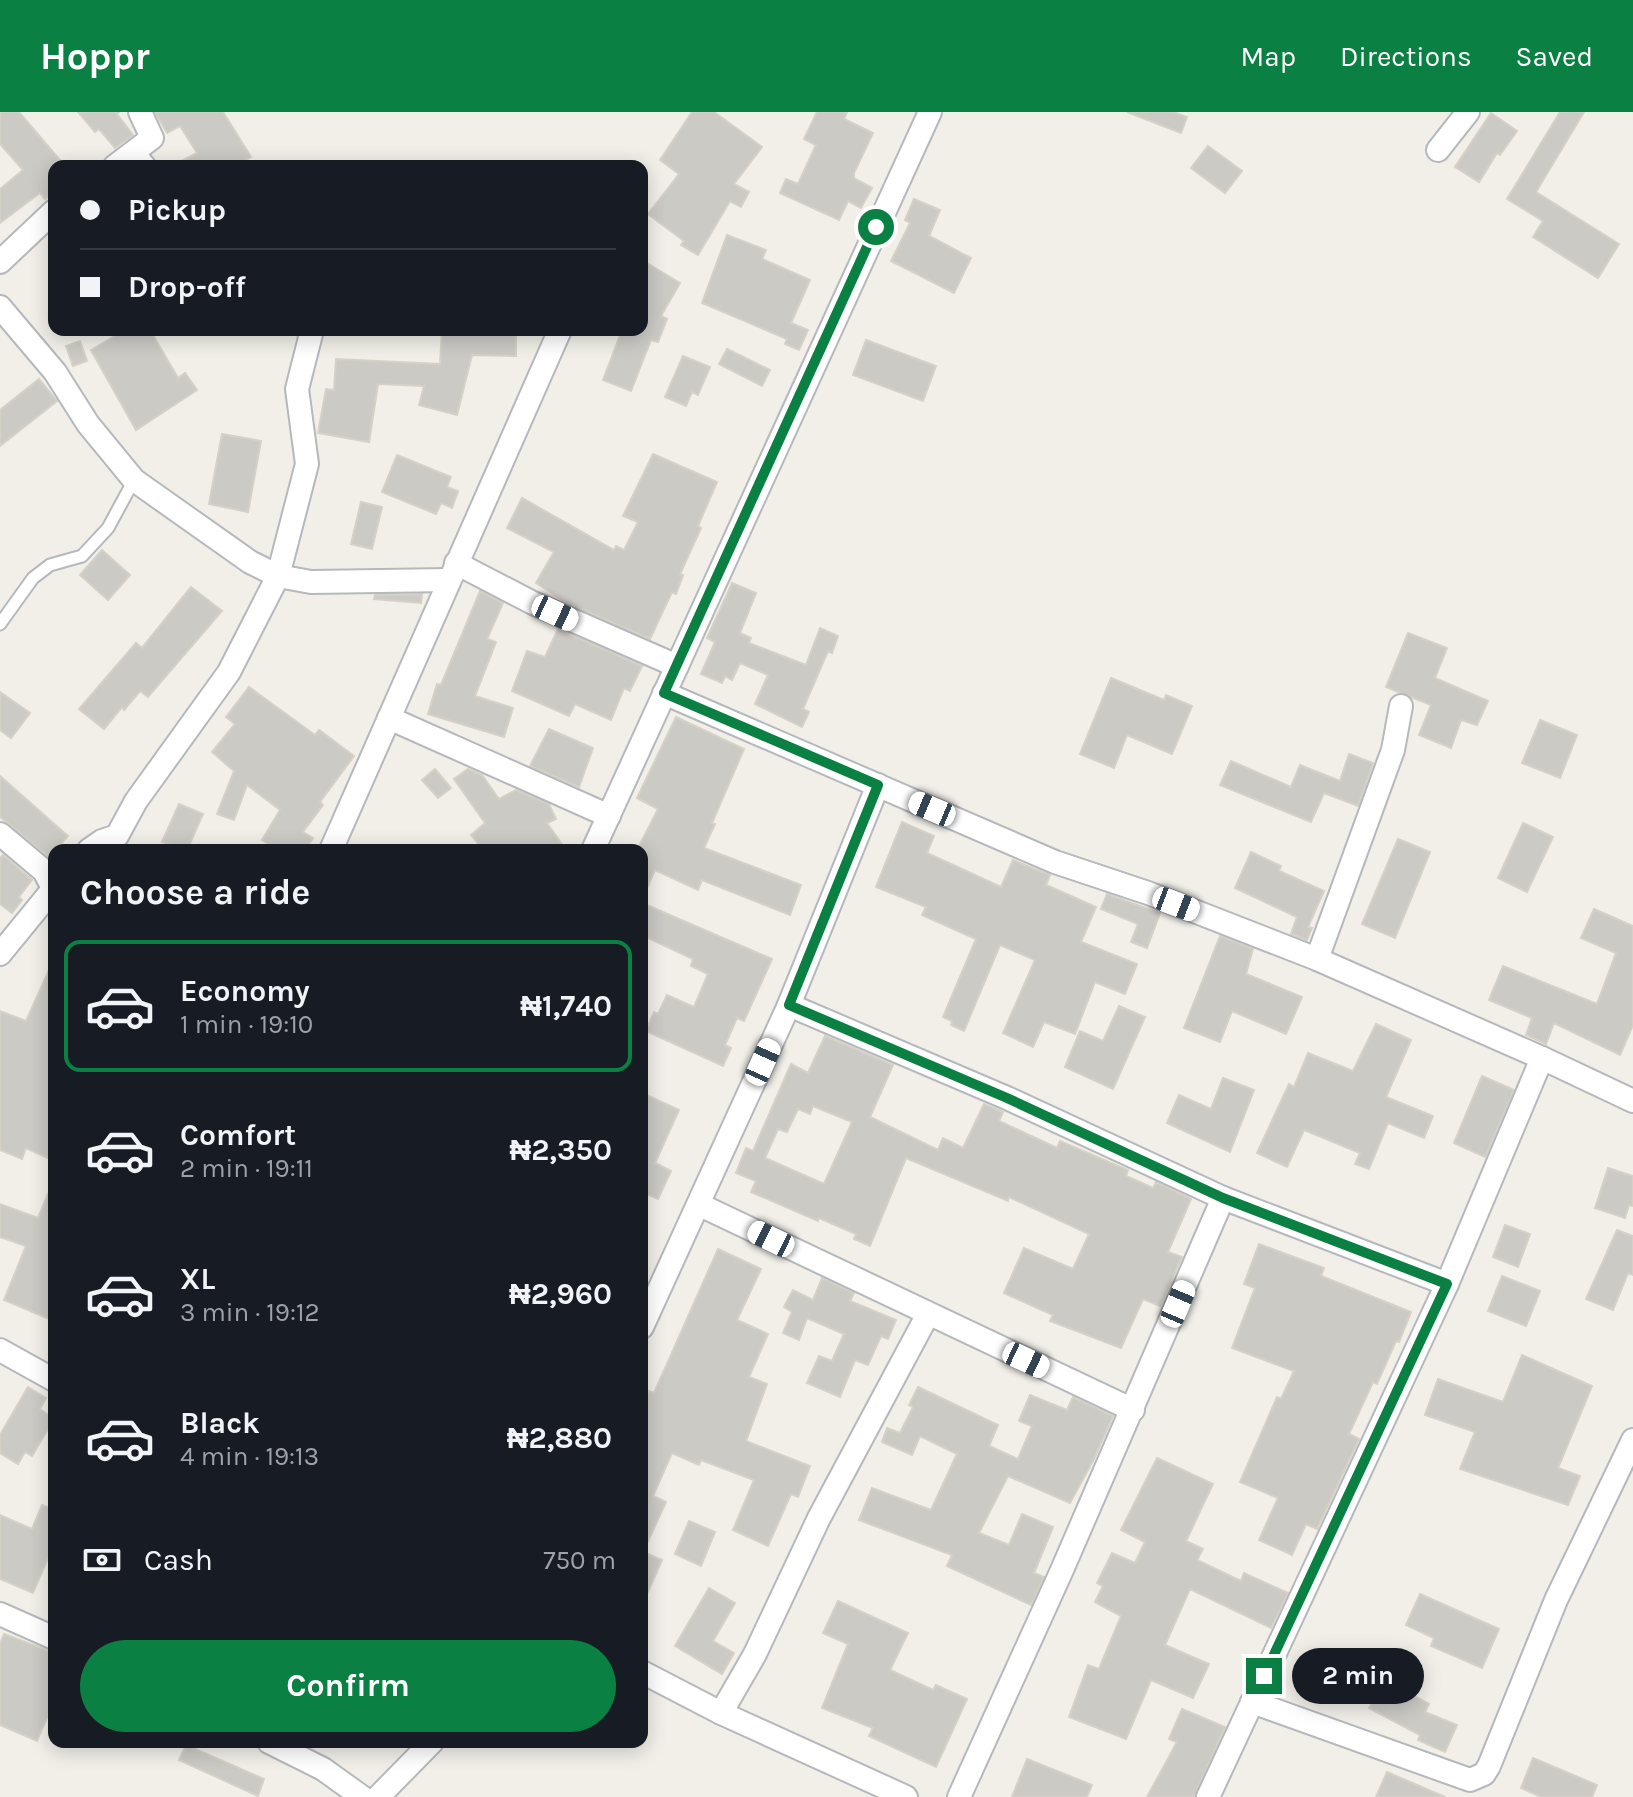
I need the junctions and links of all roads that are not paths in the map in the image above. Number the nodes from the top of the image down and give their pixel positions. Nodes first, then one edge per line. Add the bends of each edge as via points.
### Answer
1 (140, 112) edge
2 (930, 112) edge
3 (1468, 112) edge
4 (1438, 150) dead end
5 (145, 158) edge
6 (48, 217) edge
7 (0, 262) edge
8 (0, 307) edge
9 (310, 336) edge
10 (557, 336) edge
11 (134, 480) junction
12 (453, 572) junction
13 (278, 576) junction
14 (1, 623) edge
15 (677, 666) junction
16 (664, 693) junction
17 (1401, 706) dead end
18 (389, 718) junction
19 (878, 785) junction
20 (609, 816) junction
21 (0, 834) edge
22 (107, 844) edge
23 (334, 844) edge
24 (596, 844) edge
25 (48, 879) edge
26 (48, 895) edge
27 (0, 954) edge
28 (1317, 959) junction
29 (789, 1005) junction
30 (1542, 1058) junction
31 (1633, 1101) edge
32 (1223, 1198) junction
33 (700, 1205) junction
34 (1447, 1284) junction
35 (648, 1314) edge
36 (928, 1314) junction
37 (0, 1350) edge
38 (48, 1377) edge
39 (1133, 1410) junction
40 (1633, 1440) edge
41 (0, 1614) edge
42 (48, 1635) edge
43 (648, 1675) edge
44 (1252, 1702) junction
45 (721, 1713) junction
46 (281, 1748) edge
47 (426, 1748) edge
48 (362, 1797) edge
49 (378, 1797) edge
50 (906, 1797) edge
51 (959, 1797) edge
52 (1208, 1797) edge

1 - 5 street via 152,138
2 - 15 street
3 - 4 street
6 - 7 street
8 - 11 street
9 - 13 street via 297,389 307,464
10 - 12 street
11 - 13 street
11 - 14 lane via 108,528 82,556 50,565 33,578
12 - 13 street via 311,582
12 - 15 street
12 - 18 street
13 - 22 street via 229,672
15 - 16 street
16 - 19 street
16 - 20 street
17 - 28 street via 1393,750
18 - 20 street
18 - 23 street
19 - 28 street via 1055,862
19 - 29 street
20 - 24 street
21 - 25 street
26 - 27 street
28 - 30 street
29 - 32 street
29 - 33 street
30 - 31 street
30 - 34 street
32 - 34 street
32 - 39 street
33 - 35 street
33 - 36 street
34 - 44 street
36 - 39 street
36 - 45 street
37 - 38 street
39 - 51 street
40 - 44 street via 1556,1600 1489,1766 1477,1779
41 - 42 street
43 - 45 street
44 - 52 street
45 - 50 street
46 - 48 street
47 - 49 street

